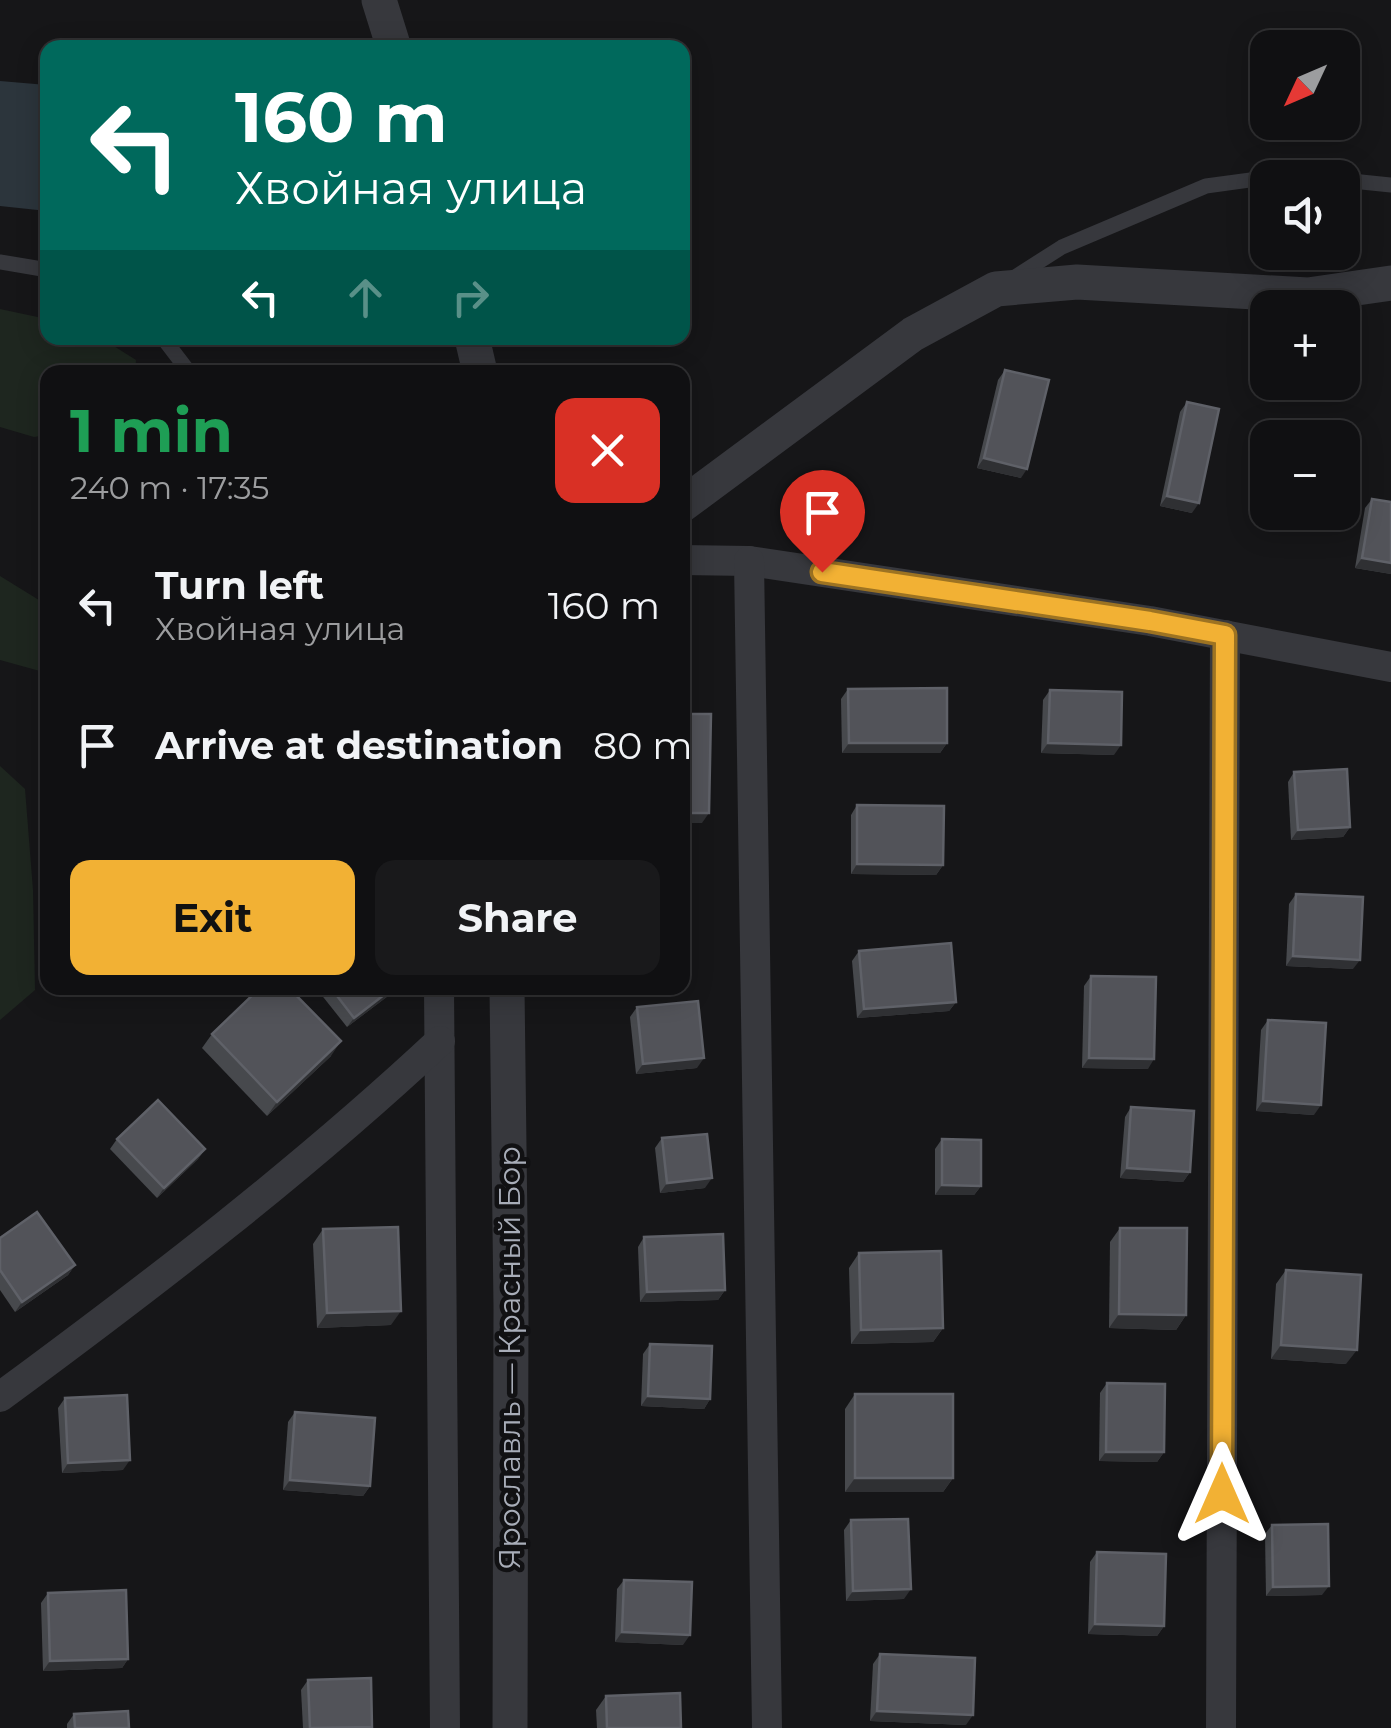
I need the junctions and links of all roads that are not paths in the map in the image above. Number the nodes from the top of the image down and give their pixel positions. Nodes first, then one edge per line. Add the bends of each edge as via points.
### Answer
1 (379, 0) edge
2 (392, 40) edge
3 (1250, 180) edge
4 (1360, 182) edge
5 (1391, 185) edge
6 (0, 262) edge
7 (40, 269) edge
8 (1391, 283) edge
9 (996, 290) junction
10 (168, 345) edge
11 (184, 365) edge
12 (690, 499) edge
13 (690, 560) edge
14 (748, 561) junction
15 (1225, 635) junction
16 (1391, 667) edge
17 (439, 995) edge
18 (507, 995) edge
19 (440, 1041) junction
20 (0, 1397) edge
21 (445, 1728) edge
22 (510, 1728) edge
23 (767, 1728) edge
24 (1221, 1728) edge

1 - 2 street
3 - 9 lane via 1206,186 1062,248
4 - 5 lane
6 - 7 lane
8 - 9 street via 1308,295 1077,282
9 - 12 street via 913,334
10 - 11 lane
13 - 14 street
14 - 15 street
14 - 23 street
15 - 16 street
15 - 24 street
17 - 19 street
18 - 22 street, Ярославль — Красный Бор
19 - 20 street via 160,1278
19 - 21 street

